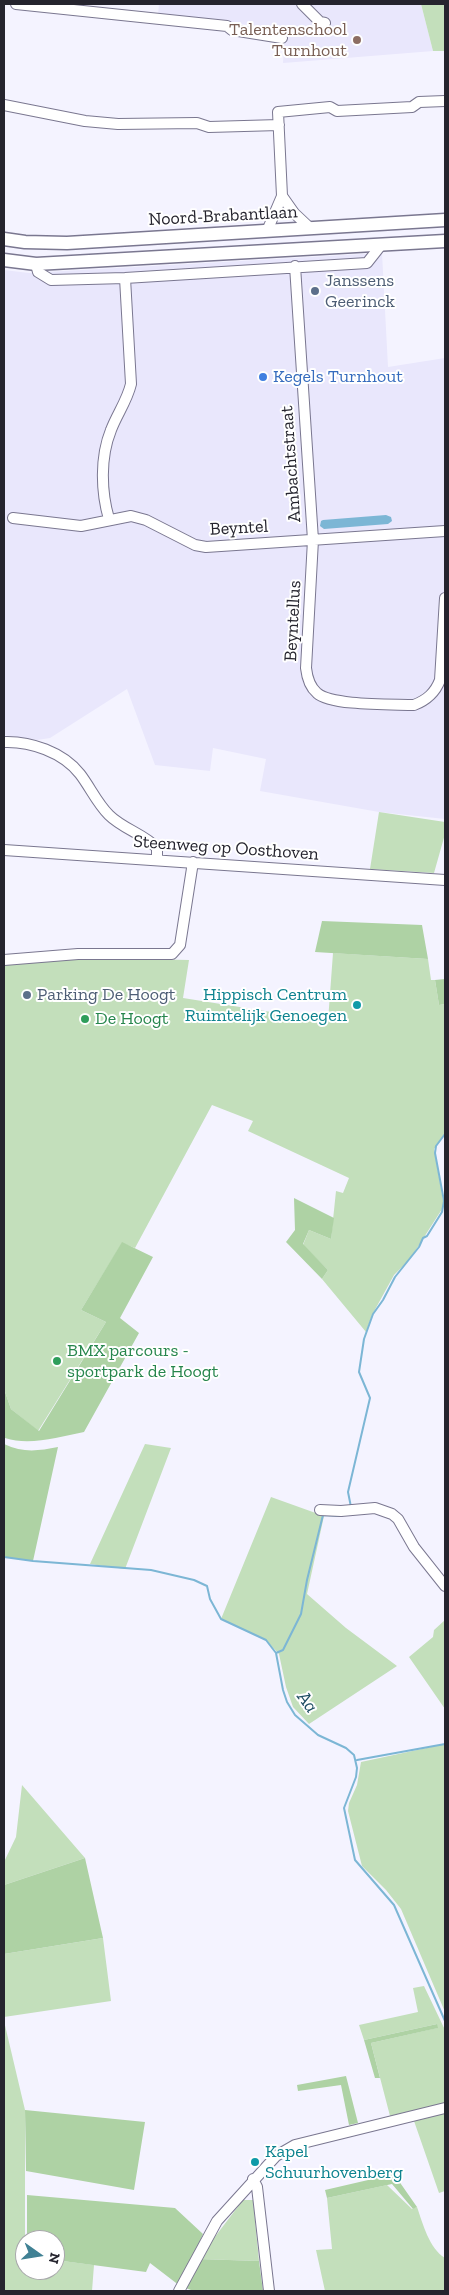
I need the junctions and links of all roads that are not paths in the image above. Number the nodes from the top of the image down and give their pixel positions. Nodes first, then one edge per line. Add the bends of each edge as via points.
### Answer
1 (16, 4) edge
2 (302, 4) edge
3 (325, 23) dead end
4 (282, 38) dead end
5 (445, 101) edge
6 (4, 105) edge
7 (278, 125) junction
8 (282, 196) junction
9 (445, 220) edge
10 (382, 224) junction
11 (311, 229) junction
12 (267, 231) junction
13 (4, 239) edge
14 (445, 240) edge
15 (382, 244) junction
16 (4, 260) edge
17 (36, 264) junction
18 (295, 266) junction
19 (125, 278) junction
20 (13, 518) dead end
21 (109, 519) junction
22 (445, 531) edge
23 (313, 540) junction
24 (445, 598) edge
25 (4, 742) edge
26 (4, 850) edge
27 (157, 860) junction
28 (193, 862) junction
29 (445, 880) edge
30 (4, 960) edge
31 (320, 1510) dead end
32 (445, 1586) edge
33 (445, 2108) edge
34 (254, 2179) junction
35 (179, 2291) edge
36 (269, 2291) edge

1 - 4 street via 227,26 232,30
2 - 3 street
5 - 7 street via 419,102 412,107 280,111
6 - 7 street via 68,118 115,123 197,123 209,127
7 - 8 street
8 - 11 street
8 - 12 street
9 - 10 main road, Noord-Brabantlaan
10 - 11 main road, Noord-Brabantlaan
10 - 15 main road
11 - 12 main road, Noord-Brabantlaan
12 - 13 main road, Noord-Brabantlaan via 68,243
14 - 15 main road
15 - 17 main road
15 - 18 street via 367,263
16 - 17 main road
17 - 19 street via 38,272 51,280
18 - 19 street
18 - 23 street, Ambachtstraat
19 - 21 street via 131,384 105,449 103,496
20 - 21 street, Beyntel via 81,526
21 - 23 street, Beyntel via 131,516 146,520 195,545 206,547
22 - 23 street, Beyntel
23 - 24 street, Beyntellus via 307,674 310,684 323,697 414,705 430,696 436,690 441,675
25 - 27 street via 28,744 65,760 79,772 109,815 157,848
26 - 27 street, Steenweg op Oosthoven
27 - 28 street, Steenweg op Oosthoven
28 - 29 street, Steenweg op Oosthoven
28 - 30 street via 180,946 172,954 78,954
31 - 32 street via 375,1508 392,1514
33 - 34 street via 295,2145 276,2156
34 - 35 street via 217,2221
34 - 36 street

